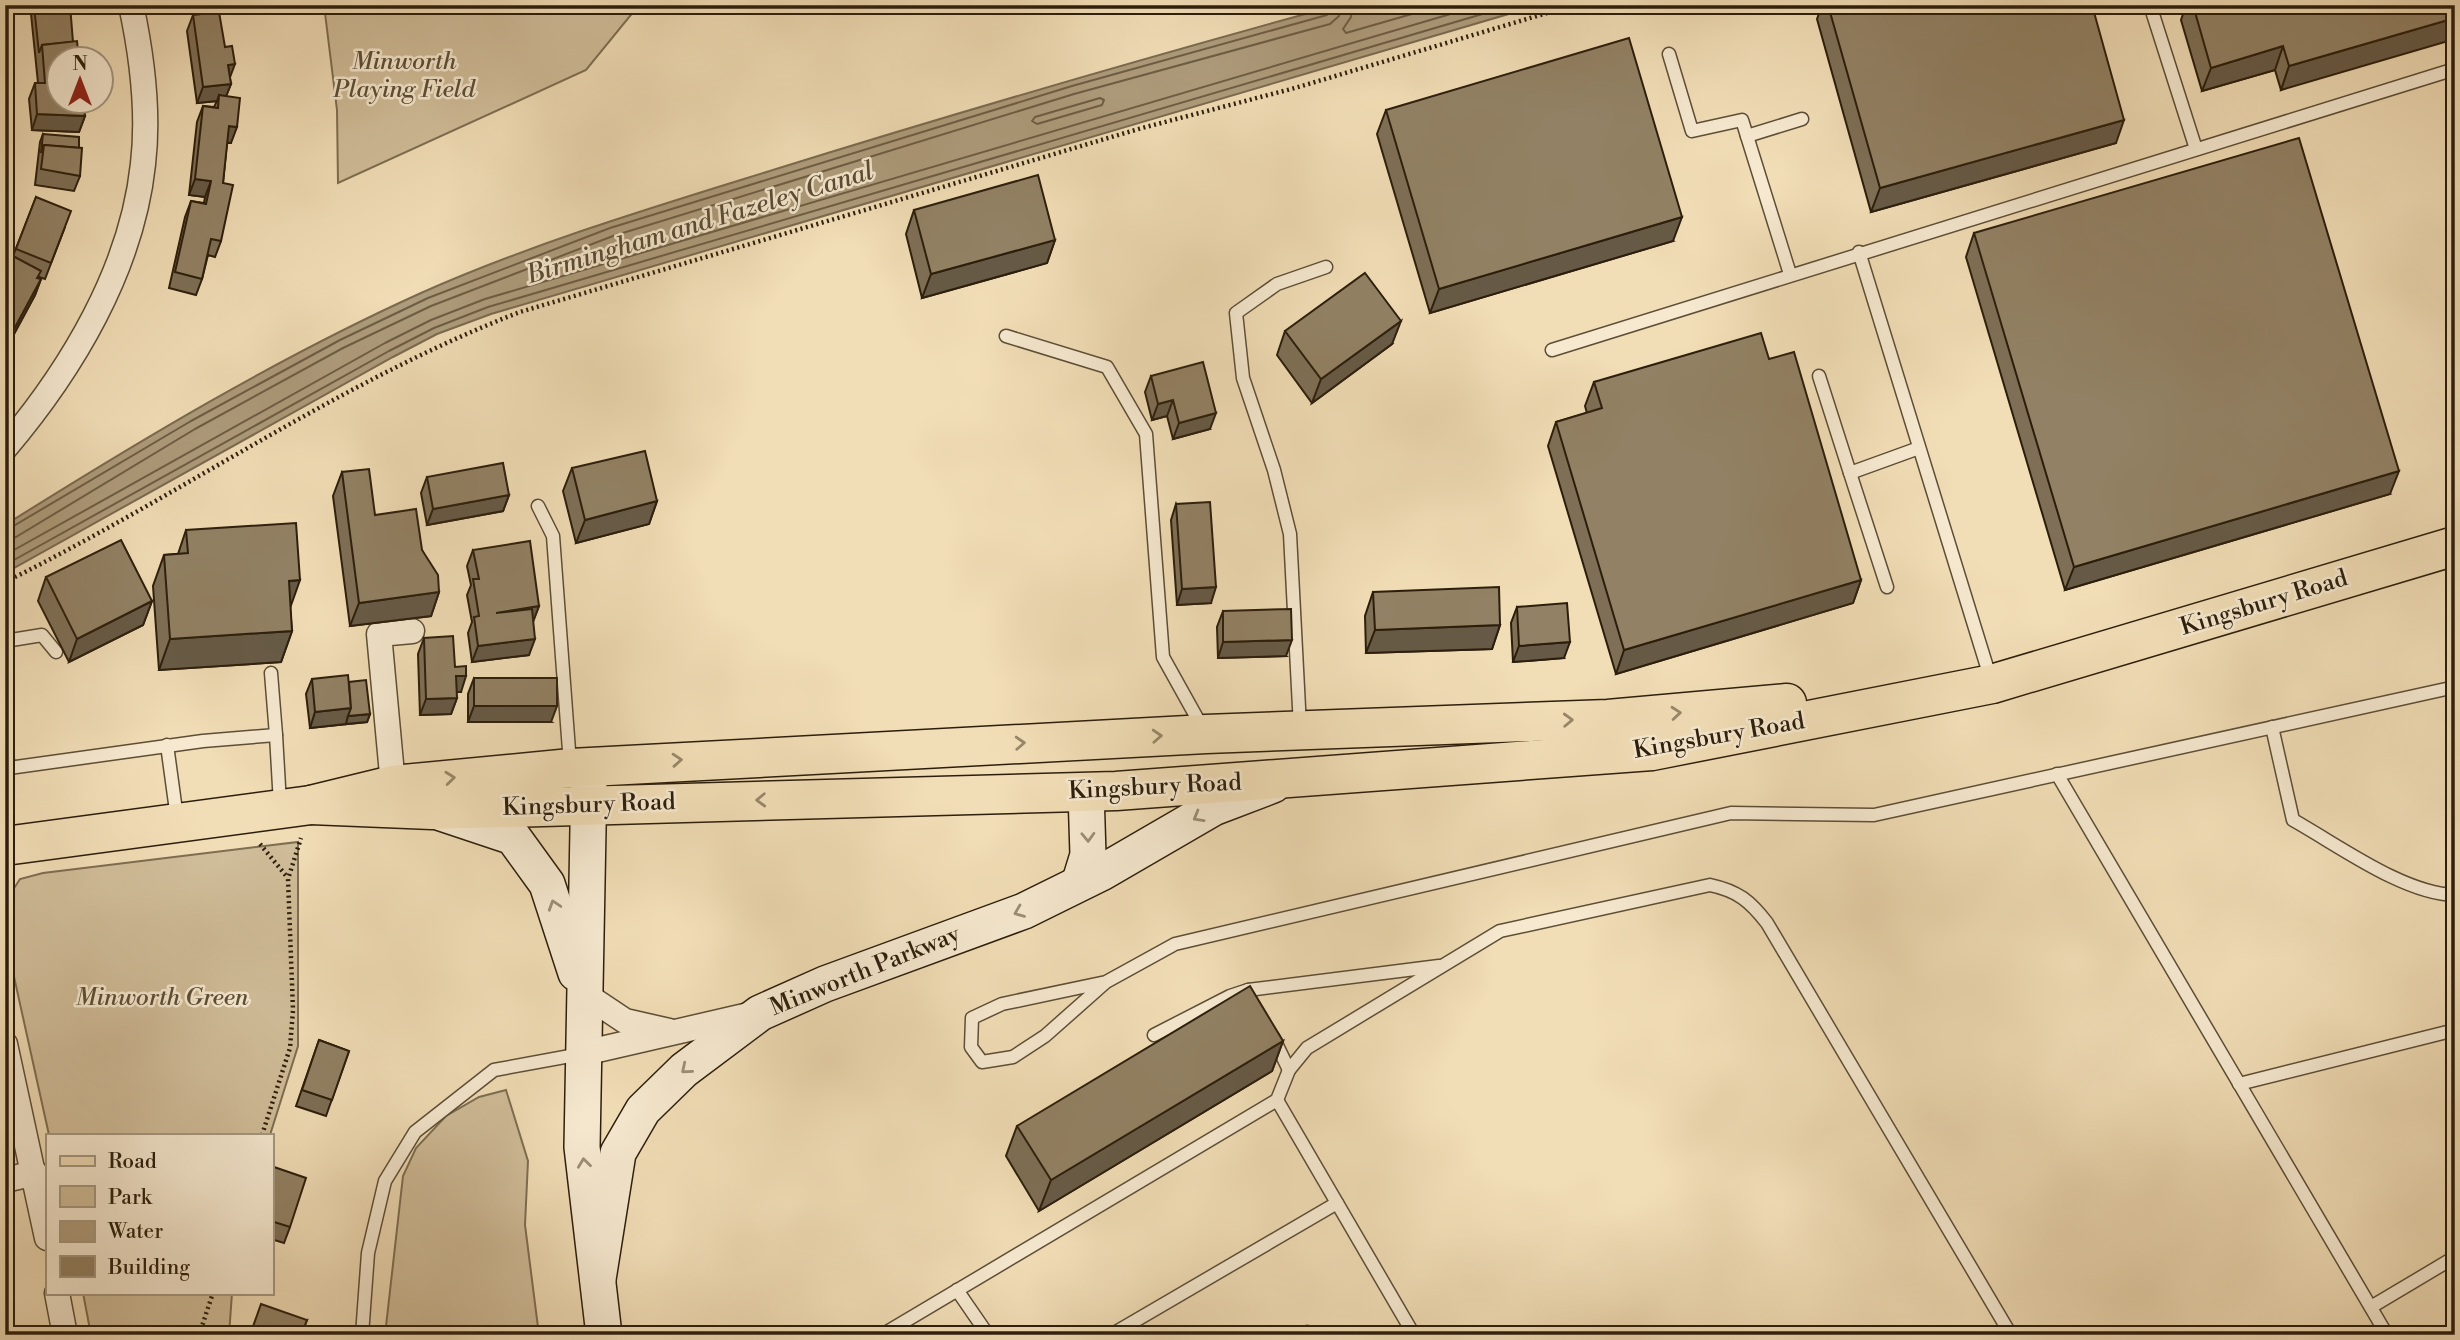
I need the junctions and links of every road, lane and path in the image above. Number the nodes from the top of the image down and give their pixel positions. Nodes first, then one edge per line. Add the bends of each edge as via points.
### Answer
1 (131, 5) edge
2 (1574, 5) edge
3 (2150, 5) edge
4 (1669, 54) dead end
5 (2455, 69) edge
6 (1802, 119) dead end
7 (1747, 136) junction
8 (2196, 149) junction
9 (1859, 252) junction
10 (1326, 267) dead end
11 (1790, 274) junction
12 (1006, 336) dead end
13 (1552, 350) dead end
14 (1819, 376) dead end
15 (5, 448) edge
16 (1919, 448) junction
17 (1850, 473) junction
18 (538, 506) dead end
19 (2455, 546) edge
20 (5, 582) edge
21 (1887, 587) dead end
22 (412, 631) dead end
23 (5, 641) edge
24 (56, 652) dead end
25 (271, 673) dead end
26 (1992, 684) junction
27 (2455, 687) edge
28 (2272, 727) junction
29 (1300, 730) junction
30 (1206, 734) junction
31 (276, 735) junction
32 (5, 741) edge
33 (167, 745) junction
34 (1652, 751) junction
35 (757, 757) junction
36 (580, 767) junction
37 (2057, 774) junction
38 (1283, 781) junction
39 (393, 785) junction
40 (1151, 789) junction
41 (1086, 792) junction
42 (587, 805) junction
43 (296, 807) junction
44 (432, 810) junction
45 (177, 821) junction
46 (5, 846) edge
47 (1080, 881) junction
48 (2455, 895) edge
49 (1444, 965) junction
50 (1106, 982) junction
51 (1248, 990) junction
52 (583, 993) junction
53 (1258, 1007) edge
54 (760, 1013) junction
55 (1268, 1026) edge
56 (677, 1032) junction
57 (1154, 1035) dead end
58 (2453, 1035) edge
59 (5, 1044) edge
60 (584, 1053) junction
61 (1289, 1070) junction
62 (2239, 1084) junction
63 (1277, 1100) junction
64 (262, 1134) edge
65 (35, 1173) junction
66 (5, 1180) edge
67 (1337, 1203) junction
68 (46, 1233) edge
69 (2455, 1257) edge
70 (598, 1279) junction
71 (957, 1290) junction
72 (57, 1294) edge
73 (213, 1294) edge
74 (2371, 1307) junction
75 (65, 1335) edge
76 (200, 1335) edge
77 (362, 1335) edge
78 (604, 1335) edge
79 (882, 1335) edge
80 (988, 1335) edge
81 (1111, 1335) edge
82 (1414, 1335) edge
83 (2011, 1335) edge
84 (2387, 1335) edge

1 - 15 street via 144,97 144,163 136,210 112,277 79,344 55,384
2 - 20 path via 520,312 370,379
3 - 8 lane
4 - 7 lane via 1692,131 1742,120
5 - 8 lane
6 - 7 lane
7 - 11 lane
8 - 9 lane
9 - 11 lane
9 - 16 lane
10 - 29 lane via 1278,284 1236,313 1243,378 1290,534
11 - 13 lane
12 - 30 lane via 1107,367 1146,434 1163,657
14 - 17 lane
16 - 17 lane
16 - 26 lane
17 - 21 lane
18 - 36 lane via 553,536
19 - 26 main road, Kingsbury Road
22 - 39 street via 379,634
23 - 24 lane via 42,635
25 - 31 lane
29 -> 26 main road, Kingsbury Road via 1608,719
26 - 34 main road, Kingsbury Road
27 - 28 lane
28 - 37 lane
28 - 48 lane via 2293,820 2397,878 2440,895
29 - 30 main road, Kingsbury Road
30 - 34 main road via 1213,759 1524,744
35 -> 30 main road, Kingsbury Road
30 - 40 main road
31 - 33 lane
31 - 43 lane
32 - 33 lane via 9,768
33 - 45 lane
34 - 38 main road, Kingsbury Road
36 -> 35 main road, Kingsbury Road
35 - 41 main road via 842,775 1045,768 1068,773
39 -> 36 main road, Kingsbury Road
36 - 42 street, Minworth Parkway
37 - 50 lane via 1874,815 1731,813 1175,944
37 - 62 lane
38 - 40 main road, Kingsbury Road
38 -> 47 street, Minworth Parkway via 1213,808
39 - 43 main road, Kingsbury Road
40 - 41 main road, Kingsbury Road
41 -> 42 main road, Kingsbury Road
41 -> 47 street via 1088,855
42 - 44 main road, Kingsbury Road
42 - 52 street, Minworth Parkway
43 - 44 main road, Kingsbury Road
43 - 45 main road, Kingsbury Road
43 - 64 path via 288,879 290,1048
52 -> 44 street, Minworth Parkway via 547,884 513,837
45 - 46 main road, Kingsbury Road
47 -> 54 street, Minworth Parkway via 1024,911 837,979
49 - 51 lane
49 - 61 lane via 1307,1048
49 - 83 lane via 1500,931 1697,887 1733,890 1750,900
50 - 50 lane via 1045,1036 1013,1057 982,1062 971,1047 972,1018 982,1013 1002,1004
51 - 53 lane
51 - 57 lane
52 - 56 street via 625,1021
52 - 60 street, Minworth Parkway
54 - 56 street
54 -> 70 street, Minworth Parkway via 684,1070 643,1110 618,1153
55 - 61 lane
56 - 60 street
58 - 62 lane
59 - 65 street
70 -> 60 street, Minworth Parkway via 583,1147
60 - 77 lane via 494,1070 415,1132 385,1181 368,1252
61 - 63 lane
62 - 74 lane
63 - 67 lane
63 - 71 lane
65 - 66 street
65 - 68 street
67 - 81 lane
67 - 82 lane
69 - 74 lane
70 - 78 street, Minworth Parkway
71 - 79 lane
71 - 80 lane
72 - 75 street
73 - 76 path
74 - 84 lane

